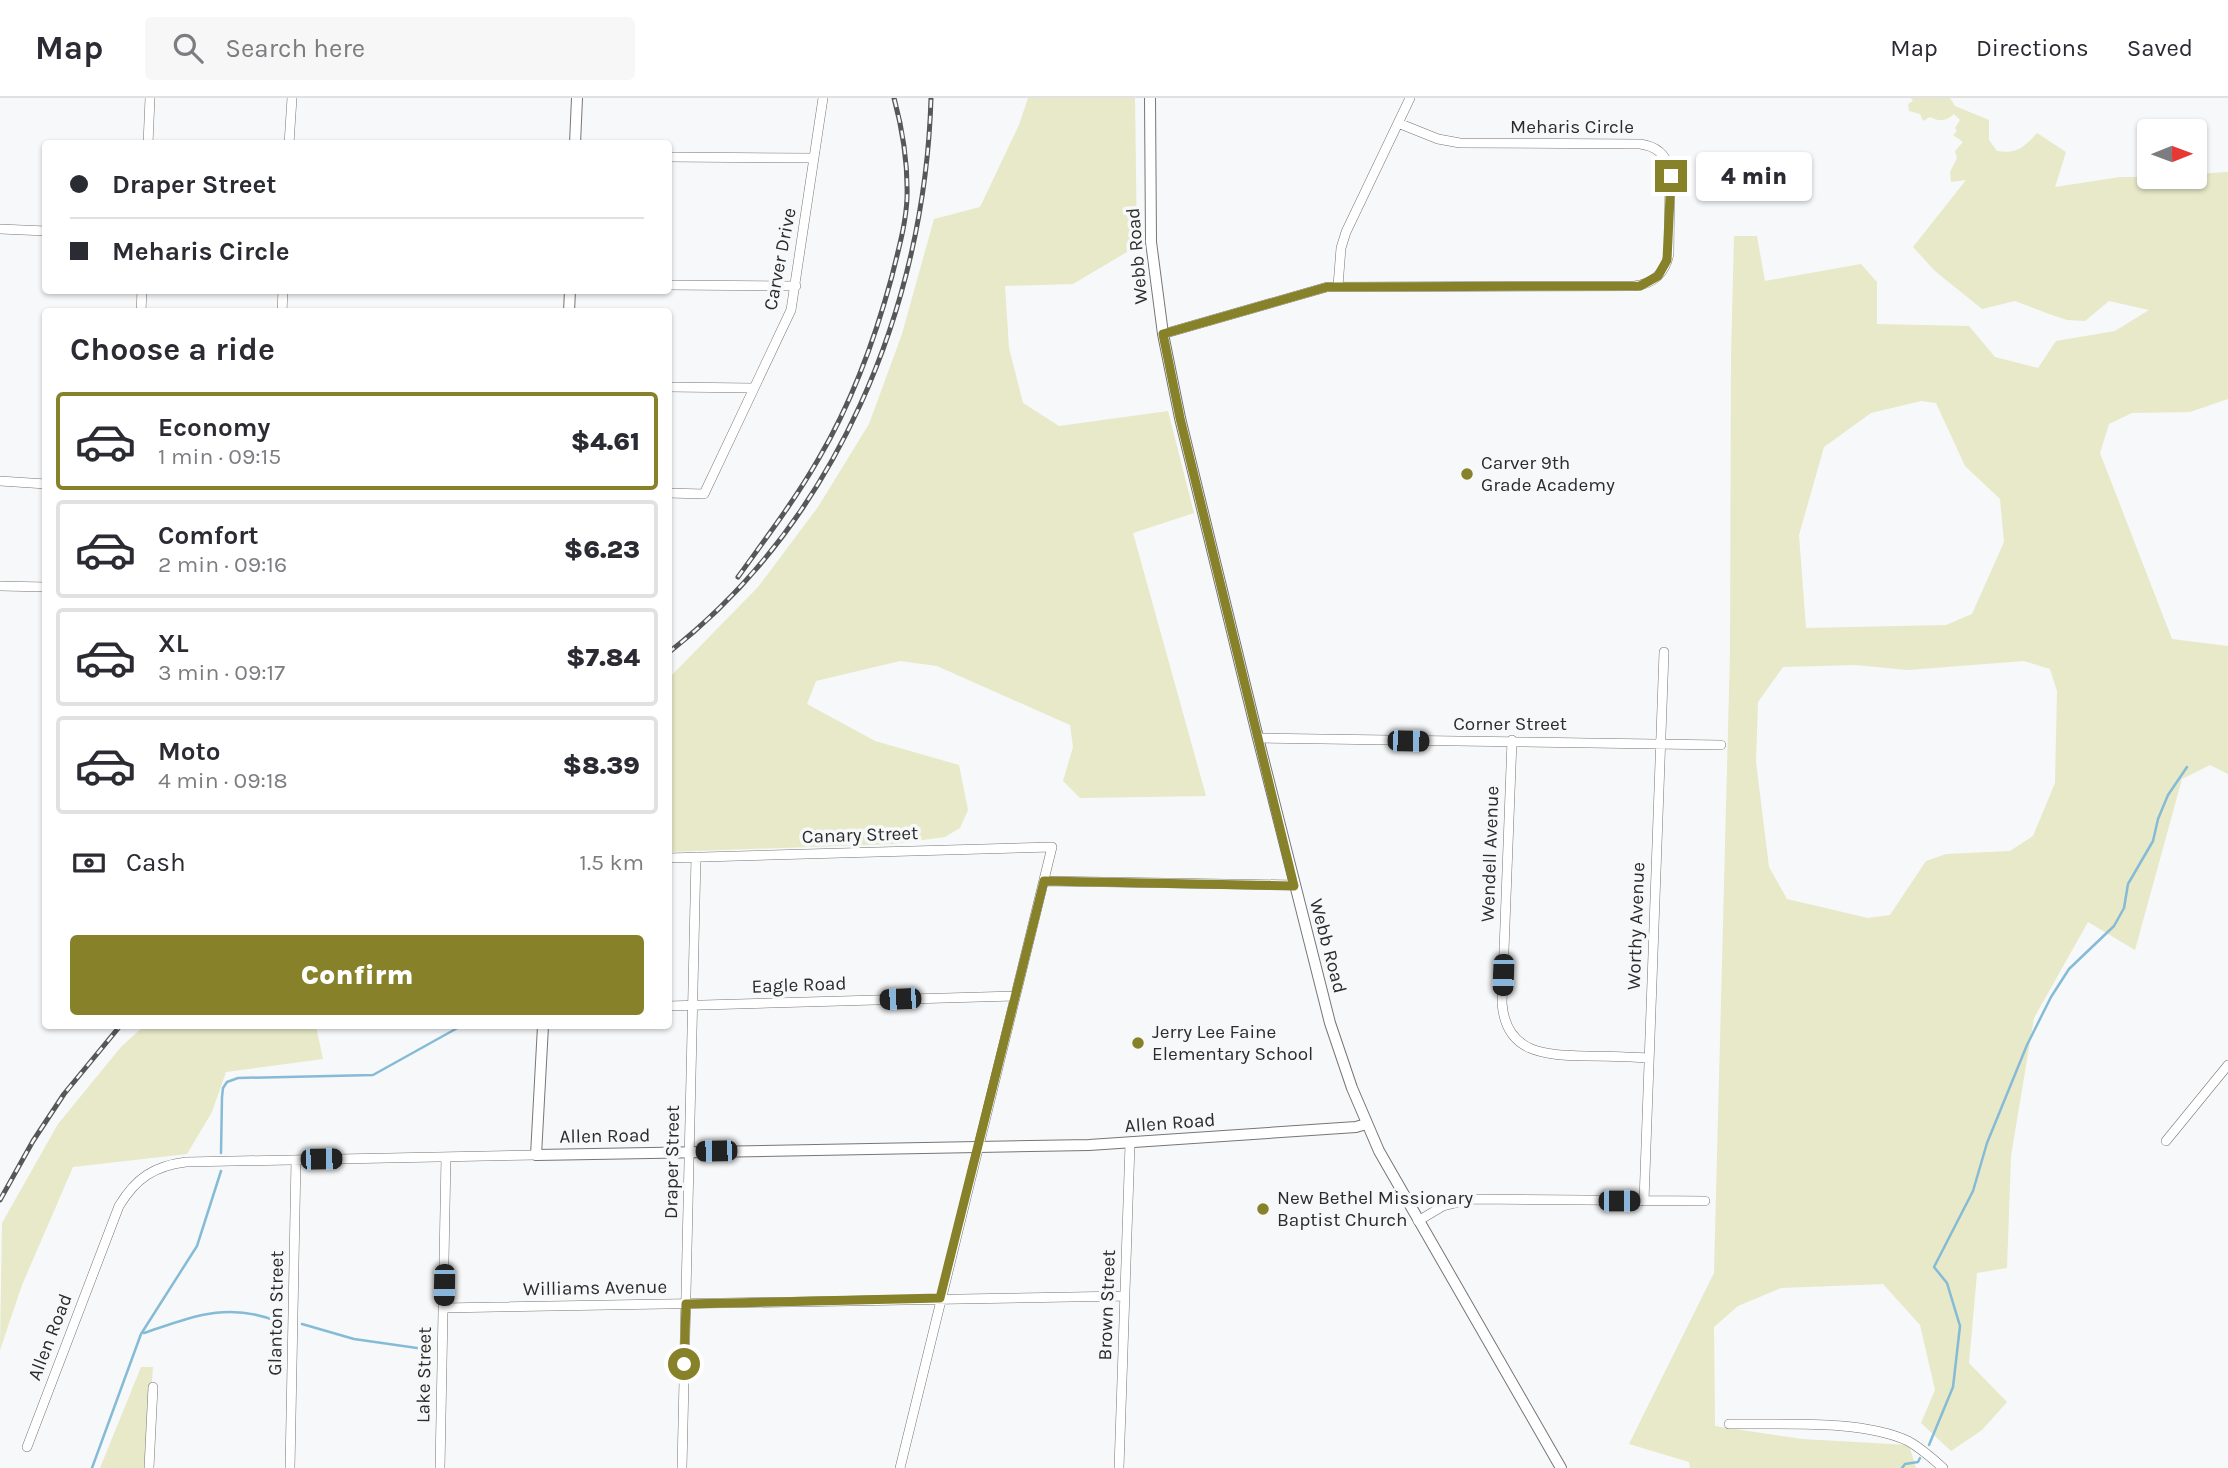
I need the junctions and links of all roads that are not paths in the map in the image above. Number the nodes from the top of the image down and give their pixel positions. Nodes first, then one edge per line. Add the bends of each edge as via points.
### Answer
1 (150, 98) edge
2 (292, 98) edge
3 (577, 98) edge
4 (823, 98) edge
5 (1150, 98) edge
6 (1410, 98) edge
7 (1398, 123) junction
8 (148, 140) edge
9 (289, 140) edge
10 (575, 140) edge
11 (672, 157) edge
12 (814, 158) junction
13 (0, 229) edge
14 (42, 231) edge
15 (672, 285) edge
16 (796, 286) junction
17 (1338, 286) junction
18 (1163, 334) junction
19 (672, 387) edge
20 (754, 388) junction
21 (0, 481) edge
22 (42, 484) edge
23 (672, 493) edge
24 (0, 586) edge
25 (42, 587) edge
26 (1664, 652) dead end
27 (1258, 738) junction
28 (1512, 740) junction
29 (1661, 744) junction
30 (1721, 745) dead end
31 (696, 857) junction
32 (672, 858) edge
33 (1044, 881) junction
34 (1294, 886) junction
35 (1016, 996) junction
36 (693, 1005) junction
37 (672, 1006) edge
38 (543, 1029) edge
39 (1649, 1058) junction
40 (2228, 1065) edge
41 (1366, 1124) junction
42 (2166, 1141) dead end
43 (1130, 1144) junction
44 (978, 1146) junction
45 (690, 1152) junction
46 (536, 1155) junction
47 (446, 1157) junction
48 (296, 1160) junction
49 (1644, 1201) junction
50 (1705, 1201) dead end
51 (1418, 1221) junction
52 (1125, 1296) junction
53 (940, 1298) junction
54 (686, 1304) junction
55 (443, 1308) junction
56 (153, 1387) dead end
57 (1729, 1424) dead end
58 (27, 1447) dead end
59 (149, 1468) edge
60 (290, 1468) edge
61 (440, 1468) edge
62 (682, 1468) edge
63 (900, 1468) edge
64 (1119, 1468) edge
65 (1560, 1468) edge
66 (1943, 1468) edge

1 - 8 street
2 - 9 street
3 - 10 street
4 - 12 street, Carver Drive
5 - 18 street, Webb Road via 1151,243
6 - 7 street
7 - 17 street via 1346,232
7 - 17 street, Meharis Circle via 1460,143 1652,146 1666,158 1670,170 1667,260 1652,280 1634,286
11 - 12 street
12 - 16 street, Carver Drive
13 - 14 street
15 - 16 street
16 - 20 street, Carver Drive via 791,310
17 - 18 street, Meharis Circle
18 - 27 street, Webb Road
19 - 20 street
20 - 23 street, Carver Drive via 704,494
21 - 22 street
24 - 25 street
26 - 29 street, Worthy Avenue
27 - 28 street, Corner Street
27 - 34 street, Webb Road
28 - 29 street, Corner Street
28 - 39 street, Wendell Avenue via 1502,1003 1507,1025 1521,1043 1541,1054
29 - 30 street, Corner Street
29 - 39 street, Worthy Avenue
31 - 32 street, Canary Street
31 - 33 street, Canary Street via 1052,847
31 - 36 street, Draper Street
33 - 34 street
33 - 35 street
34 - 41 street, Webb Road via 1330,1023
35 - 36 street, Eagle Road
35 - 44 street
36 - 37 street, Eagle Road
36 - 45 street, Draper Street
38 - 46 street
39 - 49 street, Worthy Avenue
40 - 42 street
41 - 43 street, Allen Road
41 - 51 street, Webb Road
43 - 44 street, Allen Road
43 - 52 street, Brown Street
44 - 45 street, Allen Road
44 - 53 street
45 - 46 street, Allen Road
45 - 54 street, Draper Street
46 - 47 street, Allen Road
47 - 48 street, Allen Road
47 - 55 street, Lake Street
48 - 58 street, Allen Road via 171,1164 156,1168 136,1183 115,1216
48 - 60 street, Glanton Street
49 - 50 street
49 - 51 street via 1472,1199 1443,1206
51 - 65 street, Webb Road
52 - 53 street, Williams Avenue
52 - 64 street, Brown Street
53 - 54 street, Williams Avenue
53 - 63 street
54 - 55 street, Williams Avenue
54 - 62 street, Draper Street
55 - 61 street, Lake Street
56 - 59 street
57 - 66 street via 1890,1434 1922,1449

